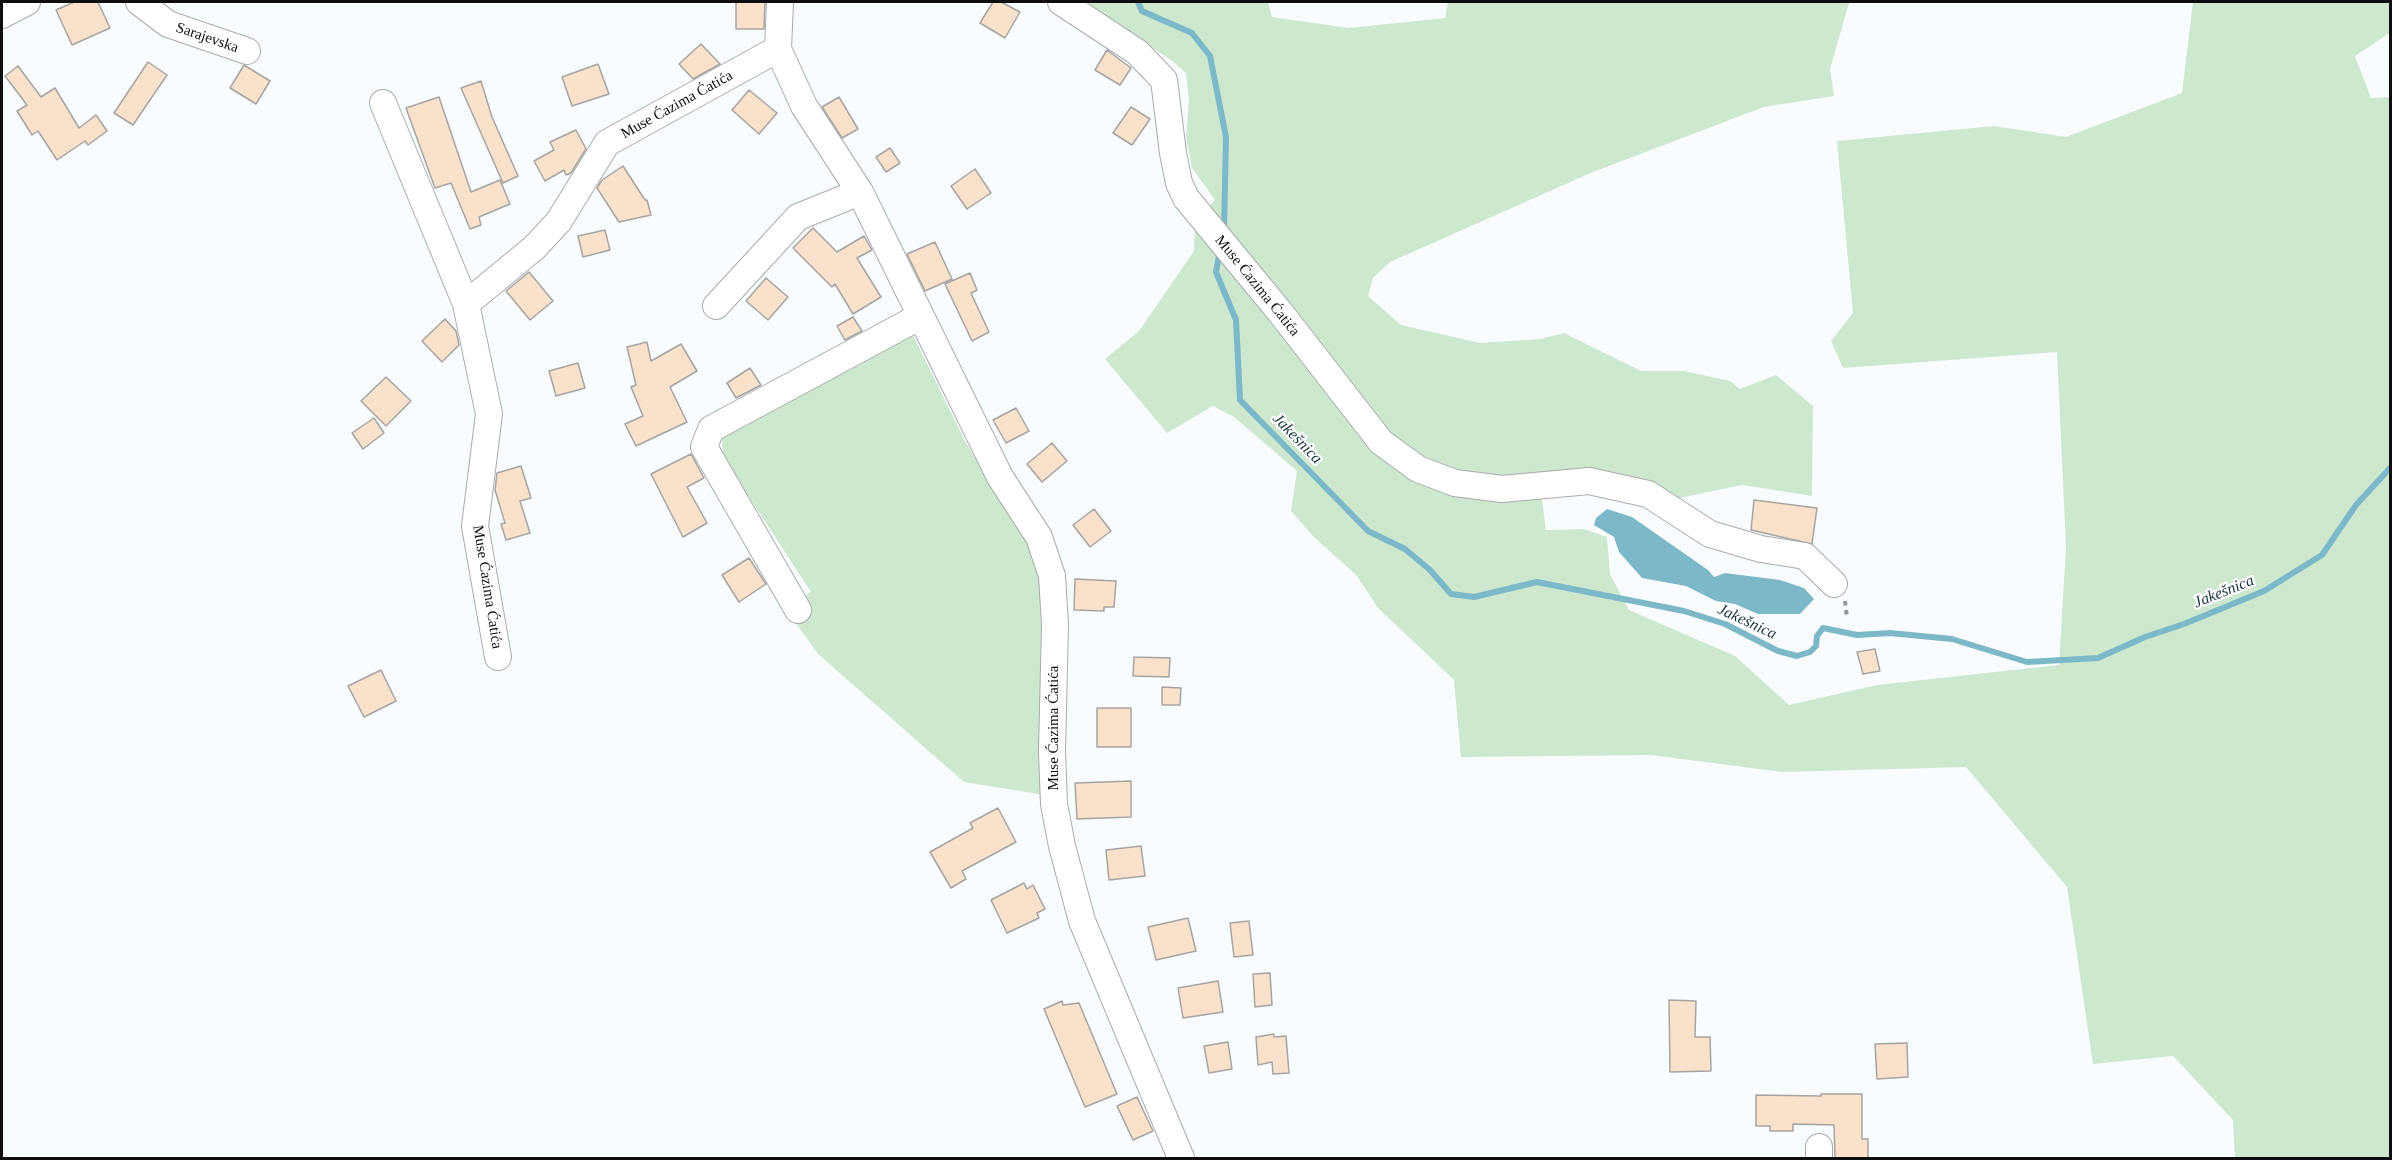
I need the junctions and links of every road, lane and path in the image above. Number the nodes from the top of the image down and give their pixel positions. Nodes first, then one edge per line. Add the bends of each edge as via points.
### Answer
1 (27, 2) edge
2 (139, 2) edge
3 (780, 2) edge
4 (1061, 2) edge
5 (2, 15) edge
6 (778, 49) junction
7 (247, 51) dead end
8 (383, 103) dead end
9 (860, 192) junction
10 (466, 304) junction
11 (716, 306) dead end
12 (919, 317) junction
13 (1834, 584) dead end
14 (798, 610) dead end
15 (498, 657) dead end
16 (1181, 1158) edge

1 - 5 street
2 - 7 street, Sarajevska via 168,24
3 - 6 street, Muse Ćazima Ćatića
4 - 13 street, Muse Ćazima Ćatića via 1137,52 1164,80 1173,153 1186,198 1381,442 1418,469 1455,483 1502,489 1589,481 1648,494 1710,534 1761,549 1805,556
6 - 9 street, Muse Ćazima Ćatića via 804,106
6 - 10 street, Muse Ćazima Ćatića via 607,143 559,221 535,247
8 - 10 street, Muse Ćazima Ćatića
9 - 11 street via 798,218
9 - 12 street, Muse Ćazima Ćatića
10 - 15 street, Muse Ćazima Ćatića via 489,414 475,526
12 - 14 street via 711,429 704,447
12 - 16 street, Muse Ćazima Ćatića via 1000,477 1039,537 1052,576 1052,752 1054,804 1062,846 1082,921

